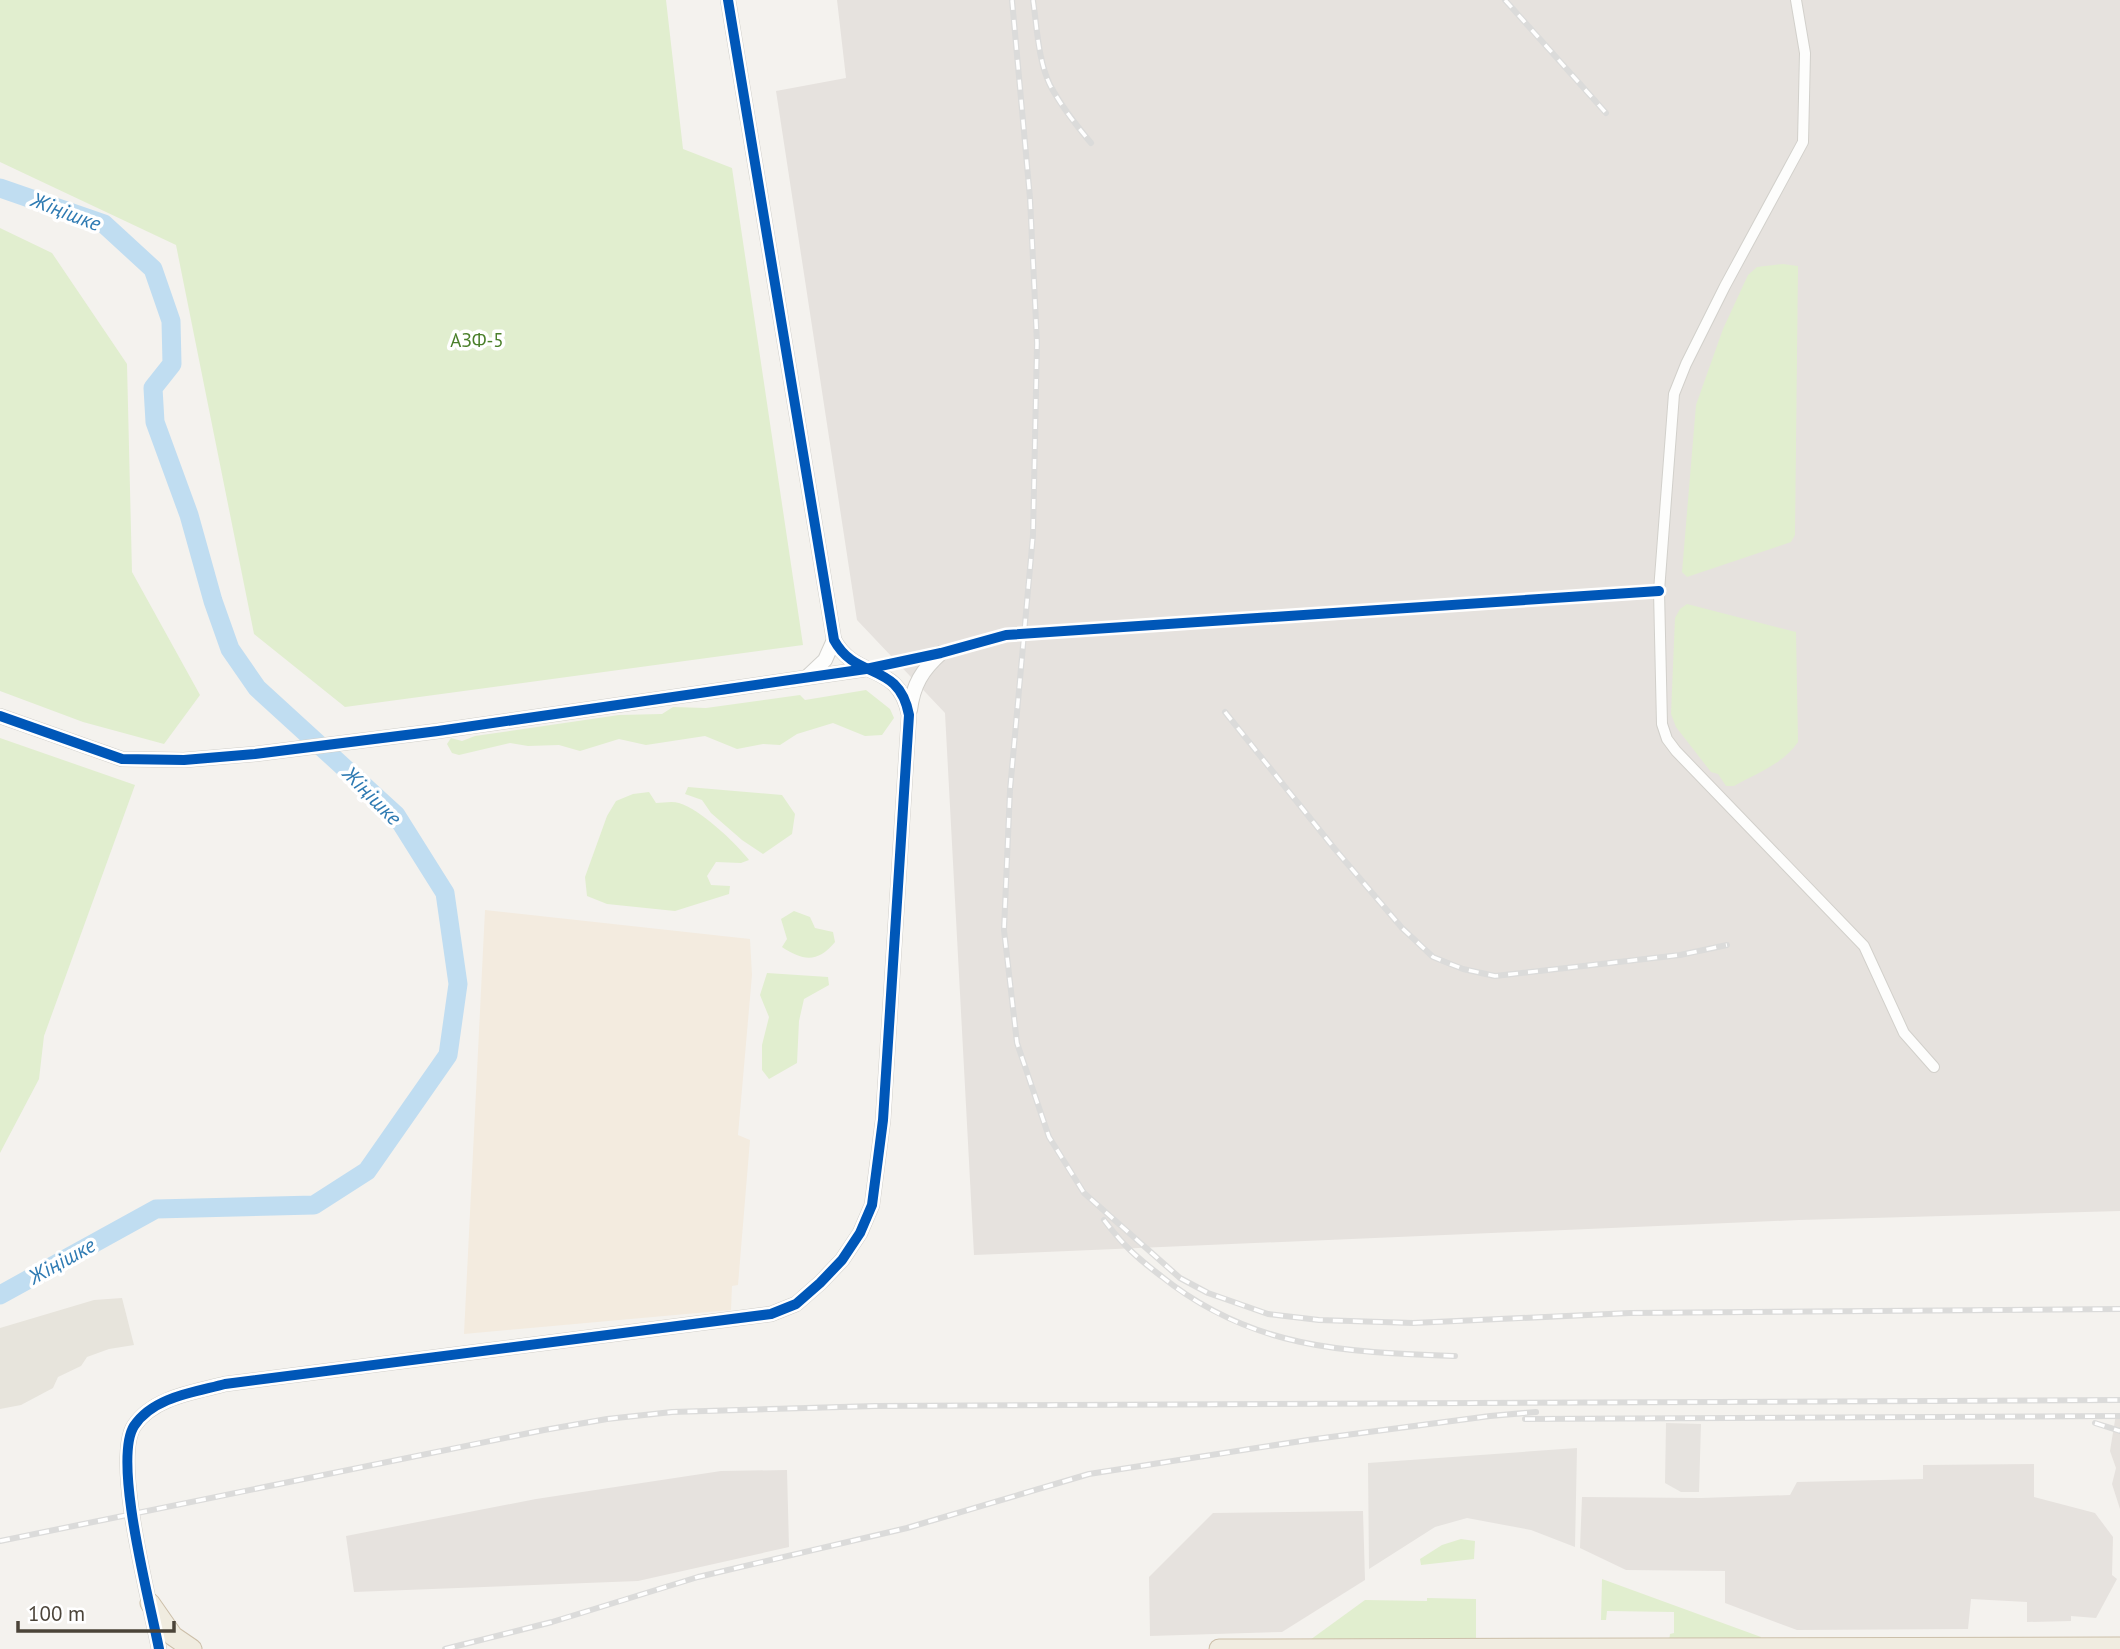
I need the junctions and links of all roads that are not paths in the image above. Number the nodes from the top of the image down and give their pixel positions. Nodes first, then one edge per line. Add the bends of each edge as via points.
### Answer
1 (728, 0) edge
2 (1796, 0) edge
3 (1659, 591) junction
4 (834, 640) junction
5 (941, 653) junction
6 (866, 669) junction
7 (807, 677) junction
8 (909, 715) junction
9 (0, 716) edge
10 (1934, 1067) dead end
11 (150, 1603) junction
12 (2120, 1647) edge
13 (159, 1649) edge
14 (192, 1649) edge
15 (1219, 1649) edge

1 - 4 street
2 - 3 street via 1805,53 1803,142 1674,394
3 - 5 street via 1006,635
3 - 10 street via 1662,724 1667,739 1864,946 1904,1033
4 - 6 street via 846,657
4 - 7 street via 825,660
5 - 6 street
5 - 8 street via 918,677
6 - 7 street
6 - 8 street via 887,677 899,688
7 - 9 street via 438,731 184,761 122,760
8 - 11 street via 883,1120 872,1205 842,1260 796,1304 771,1314 225,1384 164,1402 134,1427 129,1441 131,1514
11 - 13 street
11 - 14 highway via 173,1636
12 - 15 highway

